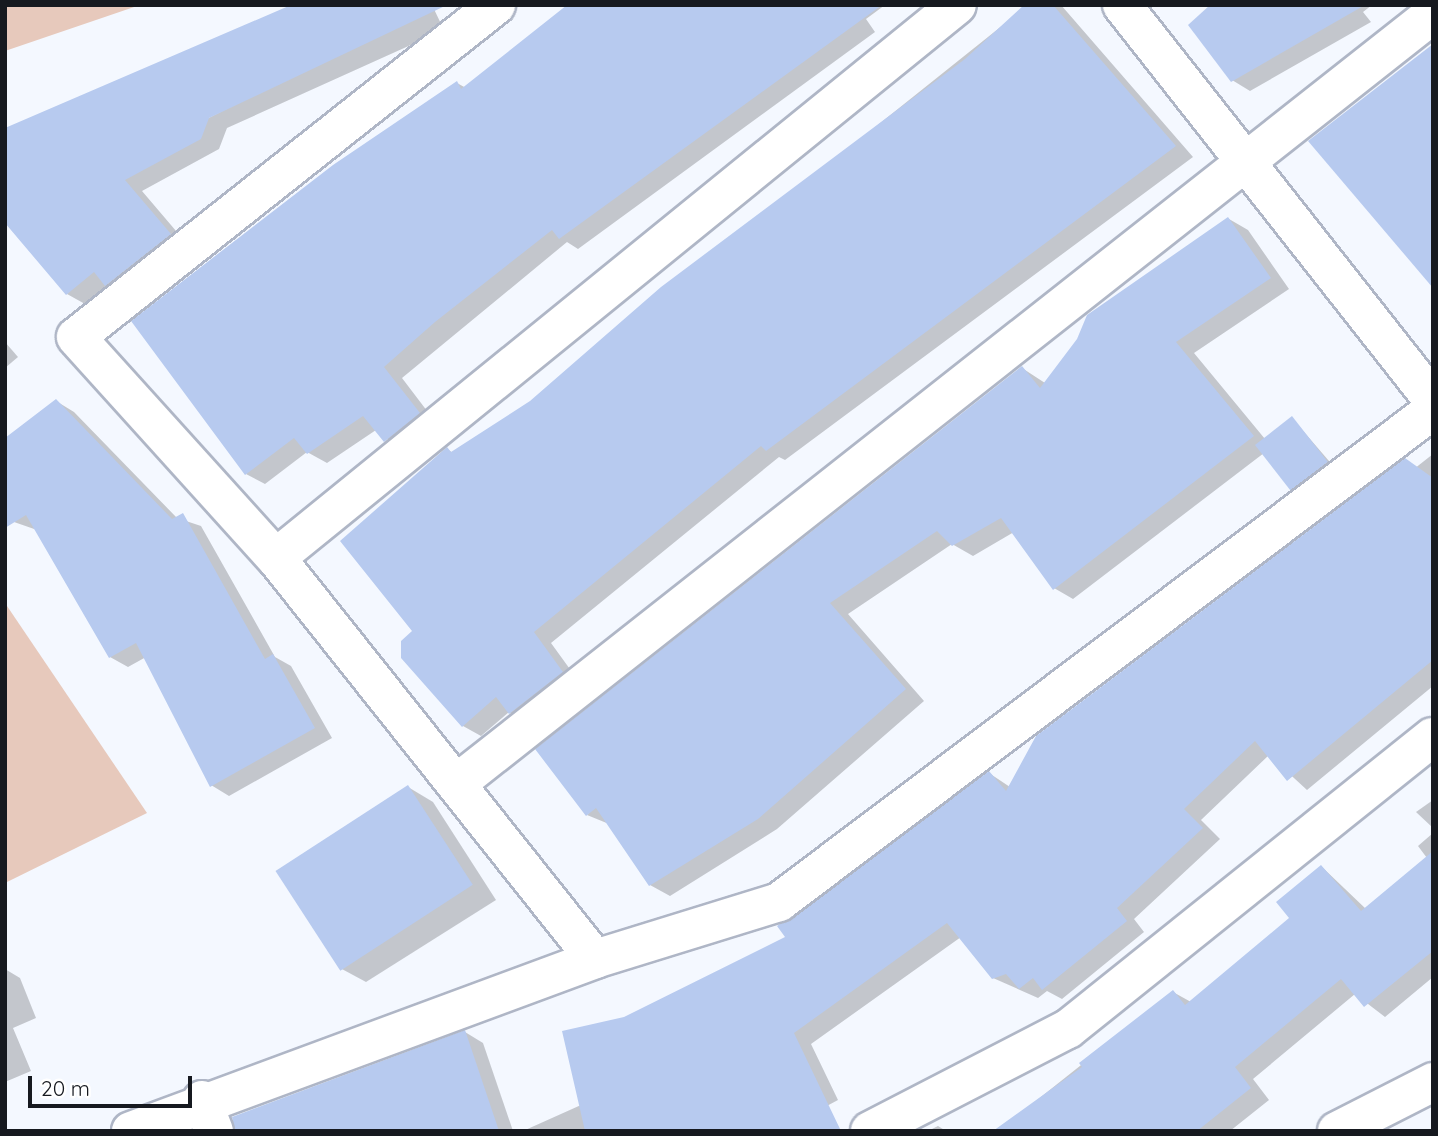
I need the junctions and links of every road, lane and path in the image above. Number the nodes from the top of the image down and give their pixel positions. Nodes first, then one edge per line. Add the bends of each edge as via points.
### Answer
1 (496, 5) edge
2 (957, 5) edge
3 (1122, 5) edge
4 (1433, 15) edge
5 (1246, 162) junction
6 (1433, 400) edge
7 (1433, 410) edge
8 (276, 558) junction
9 (1433, 737) edge
10 (456, 784) junction
11 (595, 959) junction
12 (1433, 1082) edge
13 (208, 1115) edge
14 (131, 1131) edge
15 (870, 1131) edge
16 (1337, 1131) edge

1 - 8 street via 76,337
2 - 8 street
3 - 5 street
4 - 5 street
5 - 6 street
5 - 10 street
7 - 11 street via 779,902
8 - 10 street
9 - 15 street via 1068,1028
10 - 11 street
11 - 13 street
12 - 16 street
13 - 14 street

